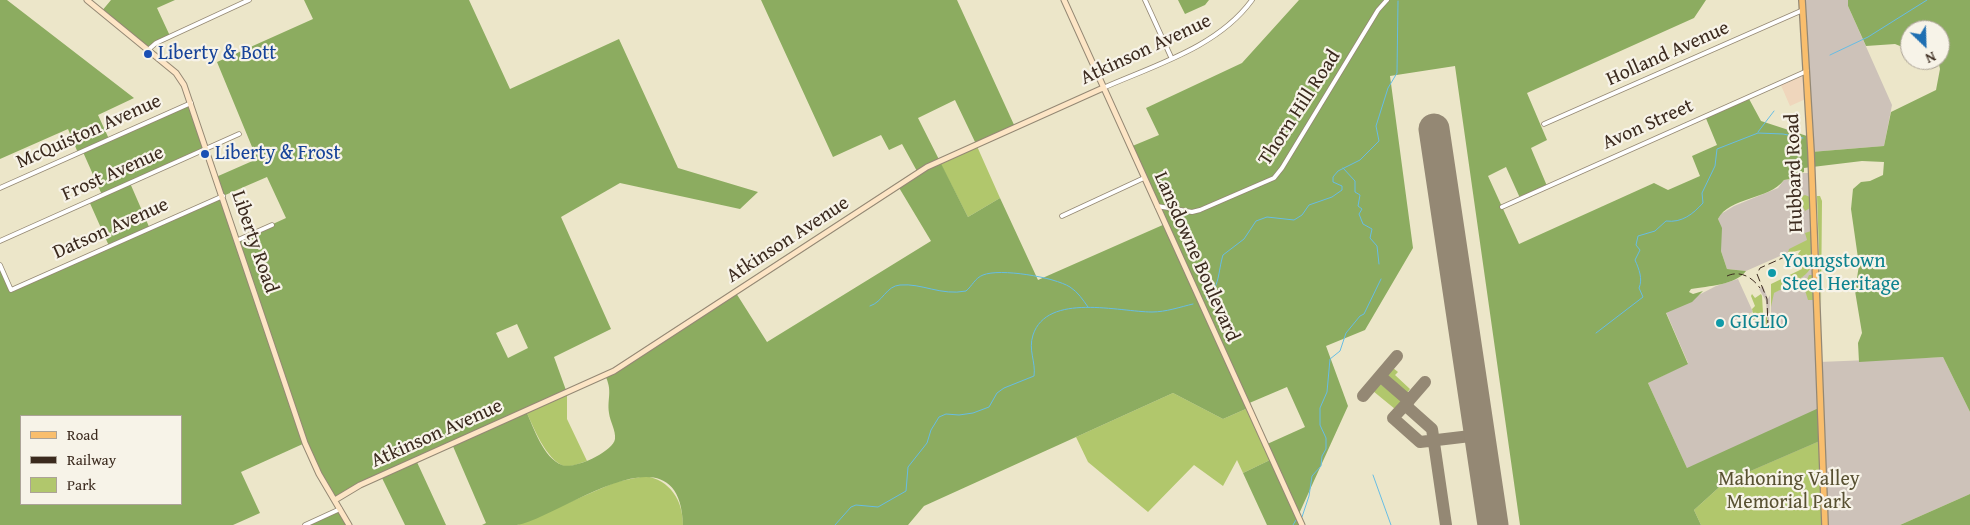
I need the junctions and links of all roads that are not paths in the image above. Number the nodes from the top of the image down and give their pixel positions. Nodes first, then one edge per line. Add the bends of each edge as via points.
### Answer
1 (87, 0) edge
2 (249, 0) edge
3 (1064, 0) edge
4 (1145, 0) edge
5 (1252, 0) edge
6 (1387, 0) edge
7 (1802, 0) edge
8 (1803, 10) junction
9 (148, 50) junction
10 (1171, 57) junction
11 (1807, 71) junction
12 (1103, 88) junction
13 (191, 103) junction
14 (1544, 124) dead end
15 (239, 134) dead end
16 (207, 148) junction
17 (1144, 178) junction
18 (0, 188) edge
19 (223, 196) junction
20 (1157, 206) junction
21 (1502, 207) dead end
22 (1062, 216) dead end
23 (272, 225) dead end
24 (238, 240) junction
25 (0, 241) edge
26 (0, 265) edge
27 (335, 500) junction
28 (340, 509) junction
29 (305, 525) edge
30 (350, 525) edge
31 (1302, 525) edge
32 (1825, 525) edge

1 - 9 street, Liberty Road
2 - 9 street via 156,43
3 - 12 street, Lansdowne Boulevard
4 - 10 street
5 - 10 street, Atkinson Avenue via 1219,34
6 - 20 street, Thorn Hill Road via 1274,178 1194,212
7 - 8 main road, Hubbard Road
8 - 11 main road, Hubbard Road
8 - 14 street, Holland Avenue
9 - 13 street, Liberty Road via 178,76
10 - 12 street, Atkinson Avenue
11 - 21 street, Avon Street
11 - 32 main road, Hubbard Road
12 - 17 street, Lansdowne Boulevard
12 - 27 street, Atkinson Avenue via 927,167 614,371 360,485
13 - 16 street, Liberty Road
13 - 18 street, McQuiston Avenue
15 - 16 street, Frost Avenue
16 - 19 street, Liberty Road
16 - 25 street, Frost Avenue
17 - 20 street, Lansdowne Boulevard
17 - 22 street
19 - 24 street, Liberty Road
19 - 26 street, Datson Avenue via 11,290
20 - 31 street, Lansdowne Boulevard
23 - 24 street
24 - 27 street, Liberty Road via 305,443
27 - 28 street, Liberty Road
28 - 29 street
28 - 30 street, Liberty Road

